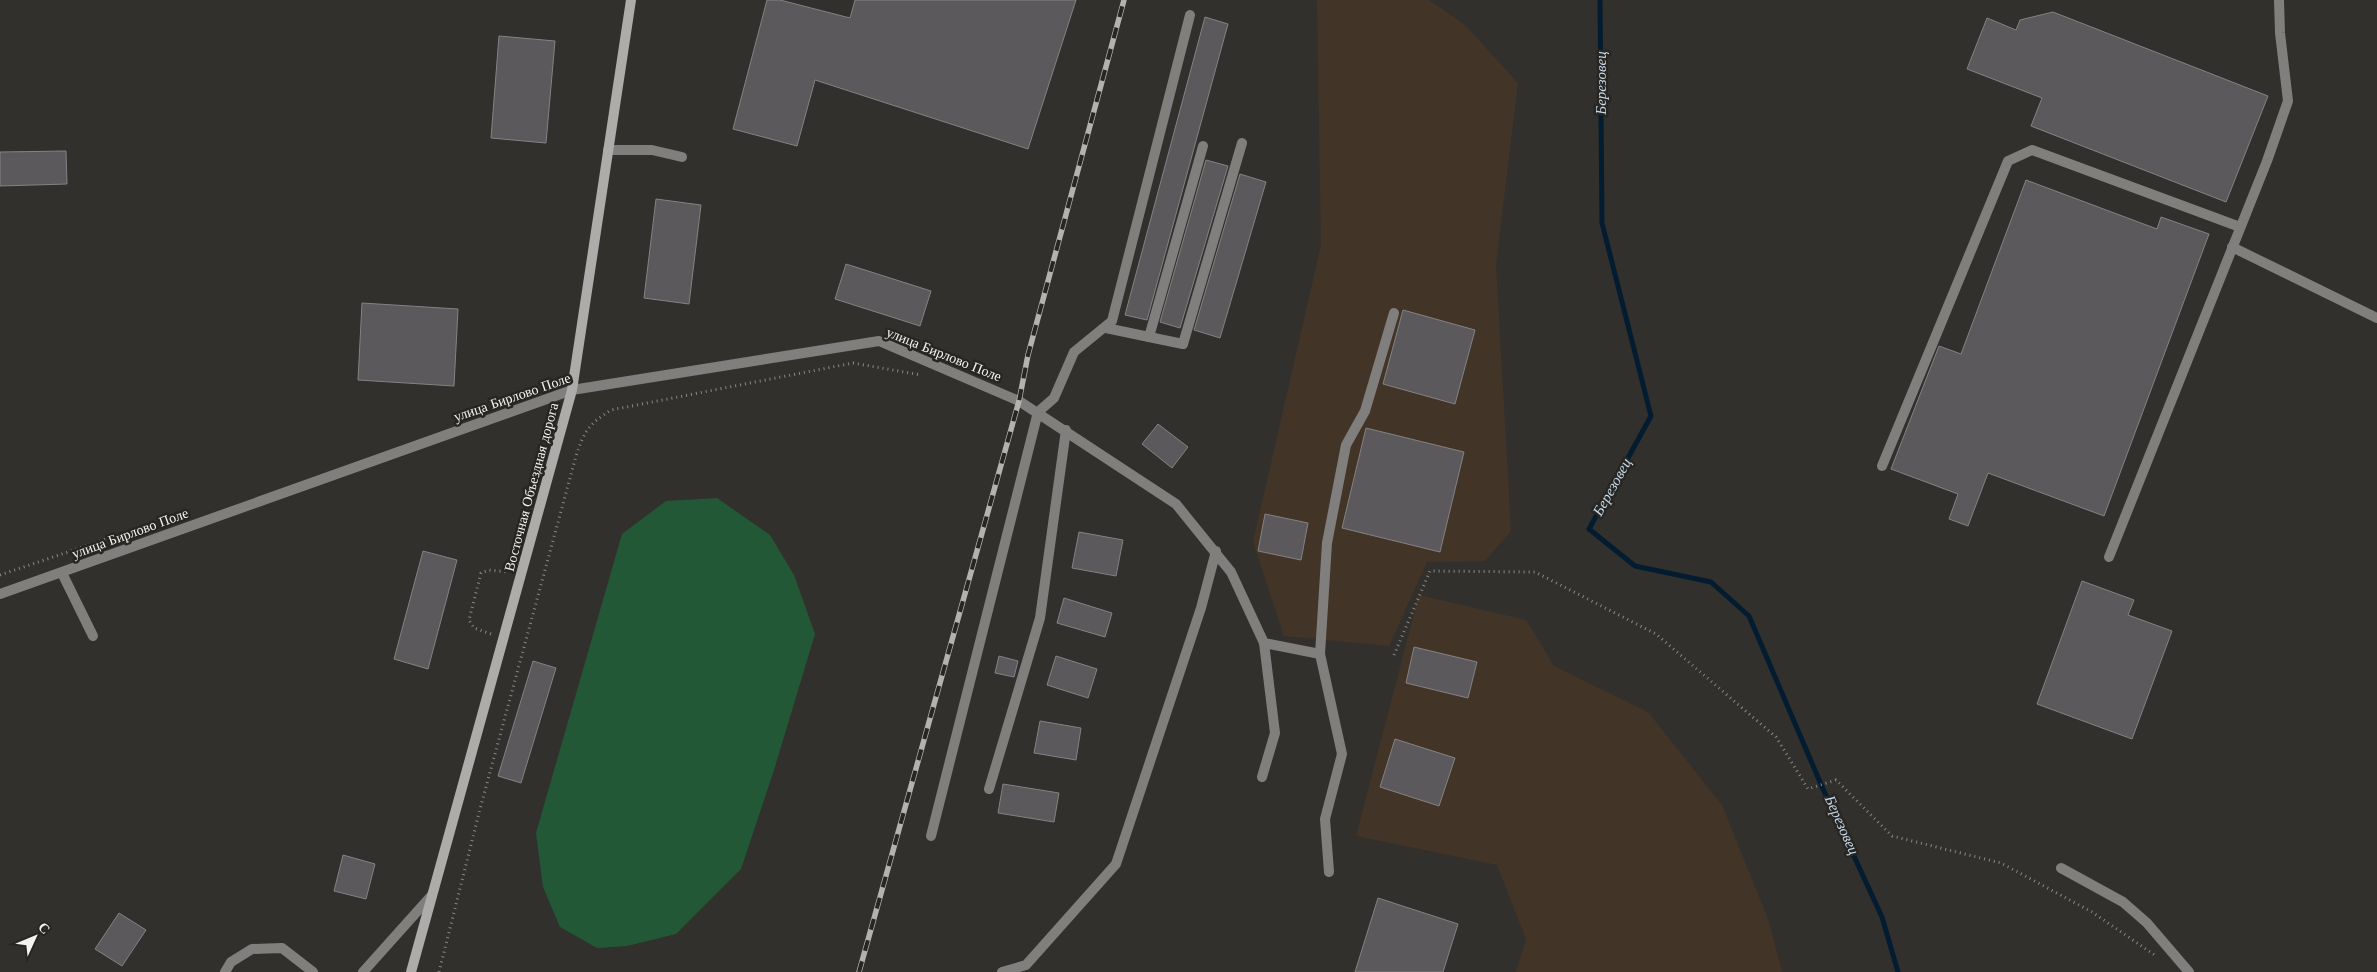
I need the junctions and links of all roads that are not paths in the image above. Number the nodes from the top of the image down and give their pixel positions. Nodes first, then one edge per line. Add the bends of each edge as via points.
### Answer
1 (631, 0) edge
2 (2280, 0) edge
3 (1190, 14) dead end
4 (1242, 143) dead end
5 (1203, 146) dead end
6 (608, 150) junction
7 (682, 157) dead end
8 (2240, 227) junction
9 (2232, 247) junction
10 (1394, 313) dead end
11 (2377, 318) edge
12 (1106, 328) junction
13 (1149, 337) junction
14 (572, 390) junction
15 (1038, 412) junction
16 (1066, 430) junction
17 (1882, 466) dead end
18 (1216, 551) junction
19 (2109, 557) dead end
20 (62, 572) junction
21 (0, 594) edge
22 (93, 636) dead end
23 (1264, 643) junction
24 (1320, 654) junction
25 (1262, 777) dead end
26 (989, 790) dead end
27 (931, 836) dead end
28 (2061, 868) dead end
29 (1330, 872) dead end
30 (432, 895) junction
31 (226, 972) edge
32 (313, 972) edge
33 (363, 972) edge
34 (410, 972) edge
35 (1002, 972) edge
36 (2189, 972) edge

1 - 6 main road, Восточная Объездная дорога
2 - 8 street via 2280,33 2288,101
3 - 12 street via 1112,321
4 - 13 street via 1183,344
5 - 13 street
6 - 7 street via 652,150
6 - 14 main road, Восточная Объездная дорога
8 - 9 street
8 - 17 street via 2032,150 2008,161
9 - 11 street
9 - 19 street
10 - 24 street via 1365,411 1346,445 1327,543
12 - 13 street
12 - 15 street via 1074,352 1054,398
14 - 15 street, улица Бирлово Поле via 880,340 1020,401
14 - 20 street, улица Бирлово Поле
14 - 30 main road, Восточная Объездная дорога
15 - 16 street, улица Бирлово Поле
15 - 27 street
16 - 18 street, улица Бирлово Поле via 1176,504
16 - 26 street via 1040,618
18 - 23 street, улица Бирлово Поле via 1231,572
18 - 35 street via 1201,608 1116,864 1026,965
20 - 21 street, улица Бирлово Поле
20 - 22 street
23 - 24 street
23 - 25 street, улица Бирлово Поле via 1275,733
24 - 29 street via 1342,754 1325,819
28 - 36 street via 2124,902 2147,923
30 - 33 street
30 - 34 main road, Восточная Объездная дорога
31 - 32 street via 231,962 252,949 282,948

